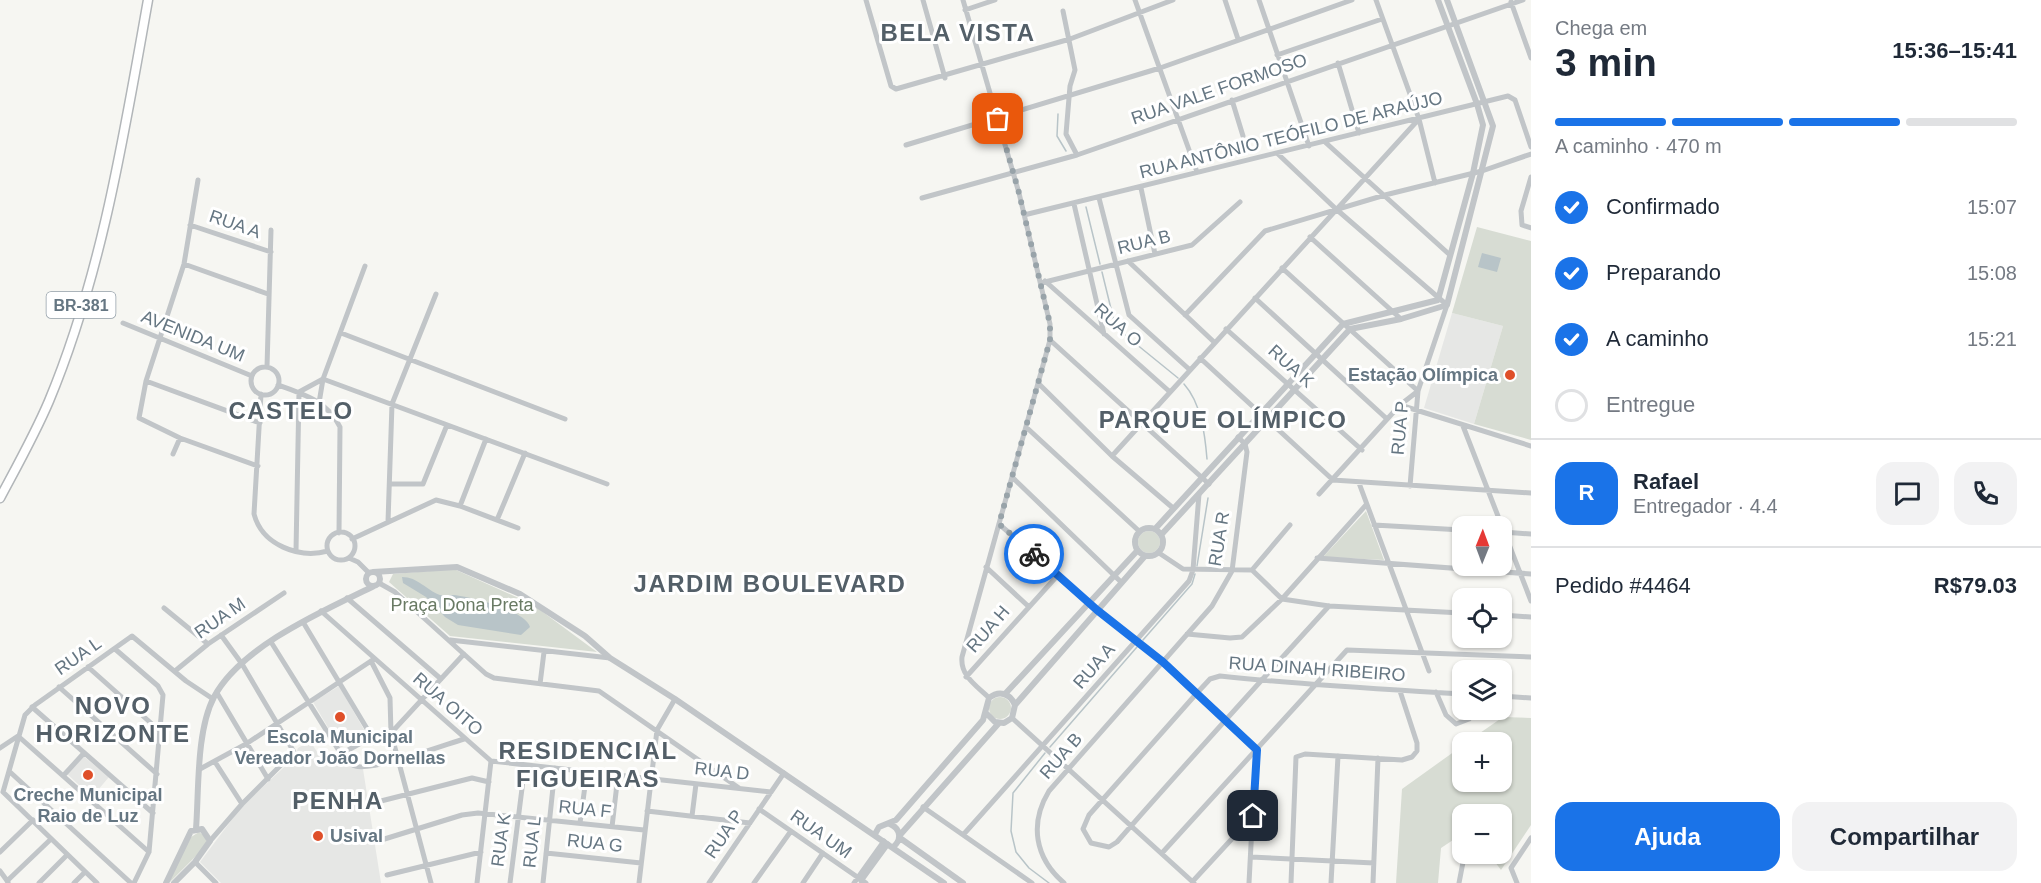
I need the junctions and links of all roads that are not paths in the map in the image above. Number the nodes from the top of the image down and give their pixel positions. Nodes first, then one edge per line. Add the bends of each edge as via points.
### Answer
1 (148, 0) edge
2 (866, 0) edge
3 (923, 0) edge
4 (963, 0) edge
5 (995, 0) edge
6 (1135, 0) edge
7 (1173, 0) edge
8 (1225, 0) edge
9 (1259, 0) edge
10 (1352, 0) edge
11 (1376, 0) edge
12 (1438, 0) edge
13 (1447, 0) edge
14 (1522, 0) edge
15 (1511, 2) edge
16 (965, 10) junction
17 (1063, 11) dead end
18 (1140, 14) junction
19 (1382, 19) junction
20 (1454, 22) junction
21 (1447, 25) junction
22 (1269, 30) junction
23 (1071, 39) junction
24 (1238, 39) junction
25 (1392, 46) junction
26 (1276, 55) junction
27 (1531, 58) edge
28 (1338, 63) junction
29 (980, 66) junction
30 (1160, 68) junction
31 (945, 78) junction
32 (1286, 81) junction
33 (1069, 97) junction
34 (1232, 100) junction
35 (1485, 101) junction
36 (1477, 104) junction
37 (998, 119) junction
38 (1419, 119) junction
39 (1180, 120) junction
40 (1359, 133) junction
41 (1243, 136) dead end
42 (1325, 142) junction
43 (906, 145) dead end
44 (1309, 146) junction
45 (1531, 147) edge
46 (1278, 154) junction
47 (1531, 154) edge
48 (1077, 155) junction
49 (1482, 171) junction
50 (1197, 172) junction
51 (1473, 173) junction
52 (1014, 174) junction
53 (1531, 177) edge
54 (1366, 179) junction
55 (198, 180) dead end
56 (1435, 183) junction
57 (1141, 188) junction
58 (1385, 195) junction
59 (922, 198) dead end
60 (1098, 198) junction
61 (1240, 202) dead end
62 (1074, 204) junction
63 (1335, 209) junction
64 (1024, 216) junction
65 (190, 225) junction
66 (1531, 228) edge
67 (271, 230) dead end
68 (1310, 237) junction
69 (271, 252) junction
70 (1155, 254) junction
71 (1450, 255) junction
72 (1128, 261) junction
73 (184, 264) junction
74 (1115, 265) junction
75 (365, 267) dead end
76 (1282, 268) junction
77 (1089, 271) junction
78 (1043, 282) junction
79 (268, 294) junction
80 (436, 294) dead end
81 (1255, 298) junction
82 (1438, 300) junction
83 (1448, 305) junction
84 (1393, 313) junction
85 (1185, 315) junction
86 (1401, 319) junction
87 (123, 323) dead end
88 (1343, 324) junction
89 (1226, 329) junction
90 (1350, 329) junction
91 (341, 333) junction
92 (1105, 335) junction
93 (161, 339) junction
94 (1050, 340) junction
95 (1214, 342) junction
96 (1315, 353) junction
97 (1200, 358) junction
98 (410, 359) junction
99 (1322, 359) junction
100 (267, 367) junction
101 (1190, 370) junction
102 (252, 376) junction
103 (323, 379) junction
104 (146, 381) junction
105 (1287, 382) junction
106 (1038, 383) junction
107 (278, 385) junction
108 (1294, 390) junction
109 (1418, 391) junction
110 (299, 392) junction
111 (1170, 392) junction
112 (261, 394) junction
113 (319, 403) junction
114 (392, 404) junction
115 (1400, 405) junction
116 (1417, 412) junction
117 (1261, 413) junction
118 (565, 418) dead end
119 (1269, 419) junction
120 (1387, 419) junction
121 (1143, 422) junction
122 (260, 423) junction
123 (447, 425) junction
124 (1463, 426) junction
125 (1026, 427) junction
126 (1238, 437) junction
127 (180, 438) junction
128 (486, 439) junction
129 (1245, 444) junction
130 (1531, 446) edge
131 (1362, 450) junction
132 (525, 453) junction
133 (173, 454) dead end
134 (1112, 456) junction
135 (258, 466) junction
136 (1012, 477) junction
137 (1201, 477) junction
138 (1333, 480) junction
139 (1359, 483) junction
140 (390, 484) junction
141 (607, 484) dead end
142 (1209, 484) junction
143 (1410, 486) junction
144 (1489, 491) junction
145 (1531, 493) edge
146 (1319, 494) dead end
147 (1199, 495) junction
148 (0, 498) edge
149 (460, 506) junction
150 (1366, 506) junction
151 (1173, 508) junction
152 (1498, 516) edge
153 (497, 520) junction
154 (388, 522) junction
155 (999, 524) junction
156 (1290, 525) dead end
157 (1374, 525) junction
158 (518, 528) dead end
159 (1155, 529) junction
160 (1452, 529) edge
161 (1139, 531) junction
162 (339, 533) junction
163 (1512, 533) edge
164 (1531, 534) edge
165 (1161, 535) junction
166 (352, 539) junction
167 (1137, 550) junction
168 (328, 551) junction
169 (296, 552) junction
170 (1158, 553) junction
171 (1512, 554) edge
172 (1145, 556) junction
173 (349, 558) junction
174 (1317, 558) junction
175 (1389, 564) junction
176 (986, 567) junction
177 (391, 570) junction
178 (1192, 570) junction
179 (1252, 570) junction
180 (1232, 571) junction
181 (370, 573) junction
182 (1520, 573) junction
183 (1531, 574) edge
184 (1058, 575) junction
185 (1113, 575) junction
186 (1121, 582) junction
187 (378, 584) junction
188 (358, 592) junction
189 (284, 593) dead end
190 (347, 598) junction
191 (1282, 599) junction
192 (1531, 601) edge
193 (1089, 602) junction
194 (1028, 606) junction
195 (1329, 606) junction
196 (164, 608) dead end
197 (1097, 610) junction
198 (1406, 610) junction
199 (321, 611) junction
200 (1452, 612) edge
201 (1512, 616) edge
202 (1531, 617) edge
203 (303, 622) junction
204 (1187, 634) junction
205 (221, 635) junction
206 (449, 640) junction
207 (1136, 640) junction
208 (271, 642) junction
209 (208, 644) junction
210 (115, 648) junction
211 (544, 652) junction
212 (1422, 652) junction
213 (464, 654) junction
214 (1531, 657) edge
215 (609, 658) junction
216 (373, 660) junction
217 (1163, 662) junction
218 (242, 664) junction
219 (88, 667) junction
220 (175, 671) junction
221 (1429, 671) dead end
222 (966, 677) junction
223 (441, 679) junction
224 (1261, 681) junction
225 (341, 683) junction
226 (540, 684) junction
227 (1315, 685) junction
228 (59, 687) junction
229 (1400, 691) junction
230 (1436, 692) junction
231 (1197, 693) junction
232 (1452, 693) edge
233 (1005, 694) junction
234 (215, 696) junction
235 (1512, 697) edge
236 (989, 698) junction
237 (1531, 698) edge
238 (675, 699) junction
239 (422, 701) junction
240 (309, 702) junction
241 (1016, 705) junction
242 (32, 707) junction
243 (986, 713) junction
244 (1012, 718) junction
245 (1466, 720) edge
246 (1225, 721) junction
247 (278, 723) junction
248 (999, 723) junction
249 (657, 730) junction
250 (161, 732) junction
251 (391, 733) junction
252 (18, 736) junction
253 (372, 737) junction
254 (464, 739) junction
255 (246, 744) junction
256 (1044, 746) junction
257 (0, 748) edge
258 (1257, 750) junction
259 (84, 753) junction
260 (341, 754) junction
261 (1338, 756) junction
262 (1378, 758) junction
263 (398, 759) junction
264 (491, 761) junction
265 (215, 762) junction
266 (525, 765) junction
267 (555, 768) junction
268 (1070, 768) junction
269 (200, 769) junction
270 (587, 771) junction
271 (10, 772) junction
272 (784, 773) junction
273 (157, 774) junction
274 (618, 775) junction
275 (63, 776) junction
276 (268, 779) junction
277 (651, 779) junction
278 (489, 782) junction
279 (696, 784) junction
280 (739, 788) junction
281 (923, 789) junction
282 (771, 792) junction
283 (2, 793) edge
284 (408, 794) junction
285 (932, 796) junction
286 (1102, 800) junction
287 (373, 803) dead end
288 (242, 804) junction
289 (922, 807) junction
290 (759, 809) junction
291 (647, 811) junction
292 (153, 813) junction
293 (486, 813) junction
294 (692, 816) junction
295 (1253, 816) junction
296 (519, 817) junction
297 (33, 820) junction
298 (550, 820) junction
299 (580, 823) junction
300 (750, 823) junction
301 (890, 824) junction
302 (612, 826) junction
303 (1131, 826) junction
304 (196, 829) junction
305 (417, 830) junction
306 (644, 830) junction
307 (791, 831) junction
308 (875, 834) junction
309 (900, 836) junction
310 (963, 836) junction
311 (51, 838) junction
312 (1531, 838) edge
313 (210, 841) junction
314 (378, 841) dead end
315 (888, 844) junction
316 (0, 852) edge
317 (149, 852) junction
318 (481, 852) junction
319 (546, 853) junction
320 (823, 854) junction
321 (1162, 854) junction
322 (68, 855) junction
323 (1251, 857) junction
324 (1292, 857) junction
325 (1333, 860) junction
326 (195, 862) junction
327 (641, 863) junction
328 (1374, 863) junction
329 (1463, 864) edge
330 (427, 867) junction
331 (0, 871) edge
332 (85, 872) junction
333 (387, 875) dead end
334 (860, 881) edge
335 (8, 882) edge
336 (1193, 882) edge
337 (39, 883) edge
338 (74, 883) edge
339 (97, 883) edge
340 (132, 883) edge
341 (166, 883) edge
342 (174, 883) edge
343 (216, 883) edge
344 (431, 883) edge
345 (477, 883) edge
346 (510, 883) edge
347 (543, 883) edge
348 (639, 883) edge
349 (709, 883) edge
350 (754, 883) edge
351 (803, 883) edge
352 (945, 883) edge
353 (963, 883) edge
354 (1032, 883) edge
355 (1064, 883) edge
356 (1250, 883) edge
357 (1291, 883) edge
358 (1331, 883) edge
359 (1372, 883) edge
360 (1460, 883) edge
361 (1517, 883) edge

1 - 148 highway, BR-381 via 89,280 50,399
2 - 31 street via 891,86 896,90
3 - 31 street
4 - 16 street
5 - 16 street
6 - 18 street
7 - 18 street
8 - 24 street
9 - 22 street
10 - 22 street
11 - 19 street
12 - 21 street
13 - 20 street
14 - 15 street, RUA VALE FORMOSO
15 - 20 street, RUA VALE FORMOSO
15 - 27 street
16 - 29 street
17 - 23 street
18 - 23 street
18 - 30 street
19 - 25 street
19 - 26 street
20 - 21 street, RUA VALE FORMOSO
20 - 35 street
21 - 25 street, RUA VALE FORMOSO
21 - 36 street
22 - 24 street
22 - 26 street
23 - 29 street
23 - 33 street via 1075,70
24 - 30 street
25 - 28 street, RUA VALE FORMOSO
25 - 38 street
26 - 32 street
28 - 32 street, RUA VALE FORMOSO
28 - 40 street
29 - 31 street
29 - 37 street
30 - 33 street
30 - 39 street
32 - 34 street, RUA VALE FORMOSO
32 - 44 street
33 - 37 street
33 - 48 street via 1066,134
34 - 39 street, RUA VALE FORMOSO
34 - 41 street
35 - 36 street, RUA ANTÔNIO TEÓFILO DE ARAÚJO
35 - 45 street, RUA ANTÔNIO TEÓFILO DE ARAÚJO via 1512,96
35 - 49 street via 1493,126
36 - 38 street, RUA ANTÔNIO TEÓFILO DE ARAÚJO
36 - 51 street via 1483,125
37 - 43 street
37 - 52 street
38 - 40 street, RUA ANTÔNIO TEÓFILO DE ARAÚJO
38 - 54 street
38 - 56 street
39 - 48 street, RUA VALE FORMOSO
39 - 50 street
40 - 42 street, RUA ANTÔNIO TEÓFILO DE ARAÚJO
42 - 44 street, RUA ANTÔNIO TEÓFILO DE ARAÚJO
42 - 54 street
44 - 46 street, RUA ANTÔNIO TEÓFILO DE ARAÚJO
46 - 50 street, RUA ANTÔNIO TEÓFILO DE ARAÚJO
46 - 63 street
47 - 49 street
48 - 52 street, RUA VALE FORMOSO
49 - 51 street
49 - 83 street
50 - 57 street, RUA ANTÔNIO TEÓFILO DE ARAÚJO
51 - 56 street
51 - 71 street
52 - 59 street, RUA VALE FORMOSO
52 - 64 street
53 - 66 street via 1520,217 1522,225
54 - 58 street
54 - 63 street
55 - 65 street
56 - 58 street
57 - 60 street, RUA ANTÔNIO TEÓFILO DE ARAÚJO
57 - 70 street
58 - 63 street
58 - 71 street
60 - 62 street, RUA ANTÔNIO TEÓFILO DE ARAÚJO
60 - 74 street
61 - 70 street, RUA B via 1192,245
62 - 64 street, RUA ANTÔNIO TEÓFILO DE ARAÚJO
62 - 77 street
63 - 68 street
63 - 82 street
63 - 85 street via 1264,231
64 - 78 street
65 - 69 street, RUA A
65 - 73 street
67 - 69 street
68 - 76 street
68 - 84 street
69 - 79 street
70 - 72 street, RUA B
71 - 82 street
72 - 74 street, RUA B
72 - 85 street
73 - 79 street
73 - 93 street
74 - 77 street, RUA B
74 - 101 street via 1129,315
75 - 91 street
76 - 81 street
76 - 88 street
77 - 78 street, RUA B
77 - 92 street
78 - 92 street, RUA O
78 - 94 street
79 - 100 street
80 - 98 street
81 - 89 street
81 - 96 street
82 - 83 street
82 - 84 street
83 - 86 street
83 - 109 street, RUA P
84 - 86 street
84 - 88 street
85 - 95 street
86 - 90 street
87 - 93 street, AVENIDA UM
88 - 90 street
88 - 96 street
89 - 95 street
89 - 105 street, RUA K
90 - 99 street
90 - 109 street
91 - 98 street
91 - 103 street
92 - 111 street, RUA O
93 - 102 street, AVENIDA UM
93 - 104 street
94 - 106 street
94 - 121 street
95 - 97 street
96 - 99 street
96 - 105 street
97 - 101 street
97 - 117 street
98 - 114 street
98 - 118 street
99 - 108 street
99 - 120 street
100 - 102 street, AVENIDA UM
100 - 107 street, AVENIDA UM via 277,373
101 - 111 street
102 - 112 street, AVENIDA UM via 254,389
103 - 110 street
103 - 113 street
103 - 114 street
104 - 122 street
104 - 127 street via 139,418
105 - 108 street, RUA K
105 - 117 street
106 - 125 street
106 - 134 street
107 - 110 street
107 - 112 street via 270,394
108 - 119 street
108 - 131 street, RUA K
109 - 115 street
109 - 116 street, RUA P
110 - 113 street
110 - 169 street
111 - 121 street
112 - 122 street
113 - 162 street via 335,416 340,427
114 - 123 street
114 - 140 street
115 - 116 street
115 - 120 street
116 - 124 street
116 - 143 street, RUA P
117 - 119 street
117 - 126 street
119 - 129 street
119 - 138 street
120 - 131 street
121 - 134 street
121 - 137 street
122 - 135 street
123 - 128 street
123 - 140 street via 423,484
124 - 130 street
124 - 144 street
125 - 136 street
125 - 161 street
126 - 129 street
126 - 137 street
127 - 133 street
127 - 135 street
128 - 132 street
128 - 149 street
129 - 142 street
129 - 180 street, RUA R
131 - 138 street
132 - 141 street
132 - 153 street
134 - 151 street
135 - 169 street via 254,514 257,523 280,546
136 - 155 street
136 - 185 street
137 - 142 street
137 - 151 street
138 - 139 street
138 - 146 street
139 - 143 street
139 - 150 street
140 - 154 street
142 - 147 street
143 - 144 street
144 - 145 street
144 - 152 street
147 - 165 street
147 - 178 street, RUA A
149 - 153 street
149 - 154 street via 436,500
150 - 157 street
150 - 174 street
151 - 159 street
153 - 158 street
154 - 166 street
155 - 176 street
155 - 184 street
156 - 179 street
157 - 160 street
157 - 175 street
159 - 161 street
159 - 165 street
161 - 167 street via 1134,543
162 - 166 street
162 - 168 street via 329,539
163 - 164 street
165 - 170 street via 1163,544
166 - 173 street via 354,551
167 - 172 street
167 - 185 street
168 - 169 street
168 - 173 street via 337,560
170 - 172 street
170 - 178 street via 1179,567
171 - 182 street
172 - 186 street
173 - 181 street
174 - 175 street
174 - 191 street
175 - 182 street
175 - 198 street
176 - 194 street
176 - 222 street via 962,657
177 - 181 street
177 - 187 street
177 - 215 street via 445,566 469,570 534,602 585,636
178 - 180 street
178 - 207 street, RUA A via 1189,581
179 - 180 street
179 - 191 street
180 - 204 street, RUA R via 1212,606
181 - 187 street via 379,575
181 - 187 street via 368,584
181 - 188 street
182 - 183 street
182 - 192 street
184 - 193 street
184 - 194 street, RUA H
185 - 186 street
185 - 193 street
186 - 197 street
187 - 188 street
187 - 206 street via 395,591
188 - 190 street
189 - 205 street, RUA M
190 - 199 street
190 - 223 street
191 - 195 street
191 - 204 street via 1242,637
193 - 197 street
193 - 233 street
194 - 222 street, RUA H
195 - 198 street
195 - 224 street
196 - 209 street
197 - 207 street
197 - 241 street
198 - 200 street
198 - 212 street
199 - 203 street
199 - 216 street, RUA OITO
201 - 202 street
203 - 208 street
203 - 225 street
204 - 217 street, RUA R
205 - 209 street, RUA M
205 - 218 street
206 - 211 street
206 - 213 street
207 - 217 street
207 - 256 street, RUA A
208 - 218 street
208 - 240 street
209 - 220 street, RUA M
210 - 219 street, RUA L
210 - 220 street, RUA L via 135,637
210 - 250 street via 162,690
211 - 215 street
211 - 226 street
212 - 214 street
212 - 221 street
212 - 227 street via 1347,650
213 - 223 street
213 - 226 street via 494,678
215 - 238 street
216 - 225 street
216 - 239 street, RUA OITO
216 - 251 street via 390,699
217 - 231 street
217 - 268 street, RUA B
218 - 234 street
218 - 247 street
219 - 228 street, RUA L
219 - 250 street
220 - 234 street, RUA L
222 - 236 street
223 - 239 street
224 - 227 street, RUA DINAH RIBEIRO
224 - 231 street, RUA DINAH RIBEIRO via 1215,677
224 - 246 street
225 - 240 street
225 - 253 street
226 - 249 street via 600,691
227 - 229 street, RUA DINAH RIBEIRO
227 - 258 street
228 - 242 street, RUA L
228 - 273 street
229 - 230 street, RUA DINAH RIBEIRO
229 - 262 street via 1417,751 1402,760
230 - 232 street, RUA DINAH RIBEIRO
230 - 245 street via 1446,715 1456,724
231 - 246 street
231 - 286 street, RUA DINAH RIBEIRO
233 - 236 street
233 - 241 street
234 - 255 street
234 - 269 street via 207,719
235 - 237 street
236 - 243 street
238 - 249 street
238 - 272 street
239 - 251 street
239 - 254 street, RUA OITO
240 - 247 street
240 - 260 street
241 - 244 street
242 - 252 street, RUA L
242 - 259 street
243 - 248 street
243 - 281 street
244 - 248 street
244 - 256 street
246 - 258 street
246 - 303 street
247 - 255 street
247 - 276 street via 294,752
248 - 285 street
249 - 277 street
249 - 280 street
250 - 273 street
251 - 253 street
251 - 263 street
252 - 257 street
252 - 271 street, RUA L
252 - 275 street
253 - 260 street
254 - 263 street
254 - 264 street, RUA OITO
255 - 265 street
255 - 276 street
256 - 268 street
256 - 310 street, RUA A
258 - 295 street
258 - 321 street
259 - 275 street
259 - 292 street
260 - 263 street via 362,768
261 - 262 street
261 - 324 street via 1299,754 1295,762
261 - 325 street
262 - 328 street
263 - 284 street
264 - 266 street, RUA D
264 - 278 street
265 - 269 street
265 - 288 street
266 - 267 street, RUA D
266 - 296 street, RUA K
267 - 270 street, RUA D
267 - 298 street, RUA L
268 - 286 street
268 - 355 street, RUA B via 1049,791 1038,817 1040,852
269 - 304 street
270 - 274 street, RUA D
270 - 299 street
271 - 283 street, RUA L
271 - 340 street
272 - 282 street, RUA P
272 - 308 street
273 - 292 street
274 - 277 street, RUA D
274 - 302 street
275 - 317 street
276 - 288 street
277 - 279 street, RUA D
277 - 291 street
278 - 284 street via 472,778
278 - 293 street
279 - 280 street, RUA D
279 - 294 street
280 - 282 street, RUA D
281 - 285 street
281 - 301 street
282 - 290 street, RUA P
283 - 297 street
284 - 287 street
284 - 305 street
285 - 289 street
286 - 303 street
286 - 303 street, RUA DINAH RIBEIRO via 1083,824 1091,843 1110,847
288 - 313 street
289 - 309 street
289 - 310 street
290 - 300 street, RUA P
290 - 307 street, RUA UM
291 - 294 street
291 - 306 street
292 - 317 street
293 - 296 street, RUA F
293 - 305 street, RUA F via 462,815
293 - 318 street
294 - 300 street
295 - 323 street
295 - 336 street
296 - 298 street, RUA F
296 - 346 street, RUA K
297 - 311 street
297 - 316 street
298 - 299 street, RUA F
298 - 319 street, RUA L
299 - 302 street, RUA F
300 - 349 street, RUA P
301 - 308 street via 879,826
301 - 309 street
302 - 306 street, RUA F
303 - 321 street
304 - 313 street via 202,829
304 - 341 street via 185,838
305 - 314 street, RUA F
305 - 330 street
306 - 327 street
307 - 320 street, RUA UM
307 - 350 street
308 - 315 street
309 - 315 street
309 - 353 street
310 - 354 street
311 - 322 street
311 - 335 street
312 - 361 street via 1511,868
313 - 326 street
315 - 334 street
315 - 352 street
317 - 340 street
318 - 330 street
318 - 345 street
319 - 327 street, RUA G
319 - 347 street, RUA L
320 - 334 street, RUA UM
320 - 351 street
321 - 336 street
322 - 332 street
322 - 337 street
323 - 324 street
323 - 356 street
324 - 325 street
324 - 357 street
325 - 328 street
325 - 358 street
326 - 342 street
326 - 343 street
327 - 348 street
328 - 359 street
329 - 360 street
330 - 333 street
330 - 344 street
331 - 335 street
332 - 338 street
332 - 339 street

